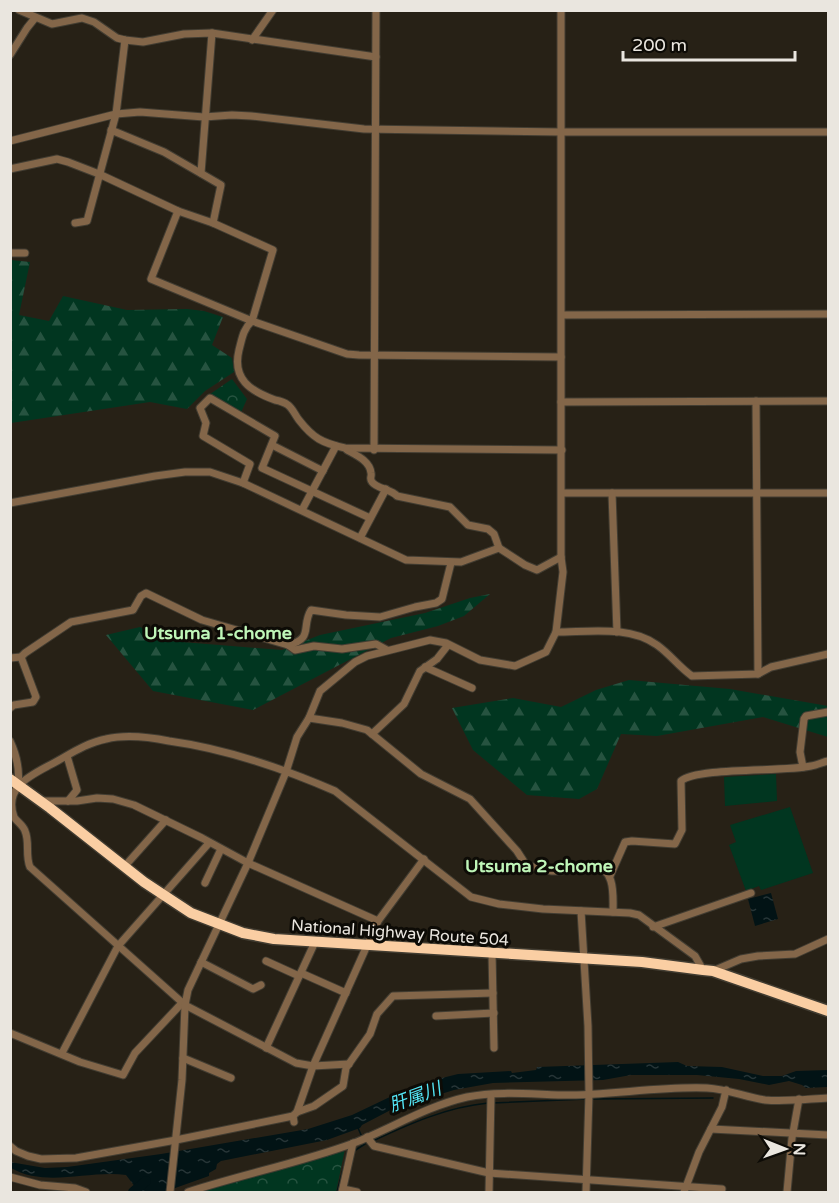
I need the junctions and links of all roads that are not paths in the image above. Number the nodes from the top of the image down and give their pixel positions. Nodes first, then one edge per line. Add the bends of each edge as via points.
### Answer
1 (19, 10) edge
2 (273, 10) edge
3 (376, 10) edge
4 (561, 10) edge
5 (35, 18) junction
6 (212, 33) junction
7 (125, 40) junction
8 (252, 40) junction
9 (10, 55) edge
10 (376, 57) junction
11 (116, 114) junction
12 (204, 117) junction
13 (376, 129) junction
14 (111, 130) junction
15 (561, 132) junction
16 (828, 132) edge
17 (10, 141) edge
18 (10, 169) edge
19 (201, 173) junction
20 (99, 174) junction
21 (178, 211) junction
22 (75, 222) dead end
23 (213, 223) junction
24 (10, 253) edge
25 (25, 254) dead end
26 (828, 314) edge
27 (561, 315) junction
28 (252, 321) junction
29 (375, 355) junction
30 (561, 357) junction
31 (756, 401) junction
32 (828, 401) edge
33 (561, 402) junction
34 (272, 445) junction
35 (336, 446) junction
36 (345, 448) junction
37 (374, 450) junction
38 (562, 450) junction
39 (323, 471) junction
40 (243, 483) junction
41 (386, 489) junction
42 (313, 490) junction
43 (562, 493) junction
44 (612, 493) junction
45 (756, 493) junction
46 (828, 493) edge
47 (10, 503) edge
48 (302, 510) junction
49 (370, 518) junction
50 (360, 538) junction
51 (499, 548) junction
52 (561, 557) junction
53 (451, 563) junction
54 (556, 632) junction
55 (617, 632) junction
56 (288, 645) junction
57 (448, 645) junction
58 (387, 650) junction
59 (828, 654) edge
60 (21, 657) junction
61 (10, 658) edge
62 (425, 667) junction
63 (758, 674) junction
64 (472, 688) dead end
65 (10, 708) edge
66 (828, 712) edge
67 (309, 718) junction
68 (372, 734) junction
69 (10, 741) edge
70 (67, 756) junction
71 (828, 761) edge
72 (803, 767) junction
73 (286, 772) junction
74 (14, 782) edge
75 (39, 801) junction
76 (68, 801) junction
77 (166, 820) junction
78 (209, 843) junction
79 (221, 849) junction
80 (424, 859) junction
81 (248, 863) junction
82 (124, 867) junction
83 (610, 876) junction
84 (205, 883) dead end
85 (751, 893) dead end
86 (163, 896) junction
87 (581, 911) junction
88 (613, 912) junction
89 (378, 921) junction
90 (218, 925) junction
91 (653, 927) junction
92 (828, 939) edge
93 (315, 942) junction
94 (369, 945) junction
95 (118, 946) junction
96 (492, 953) junction
97 (584, 960) junction
98 (266, 961) dead end
99 (201, 962) junction
100 (708, 970) junction
101 (300, 975) junction
102 (261, 985) dead end
103 (346, 993) junction
104 (494, 993) junction
105 (184, 1004) junction
106 (828, 1011) edge
107 (494, 1013) junction
108 (436, 1016) dead end
109 (10, 1033) edge
110 (266, 1048) junction
111 (494, 1048) dead end
112 (62, 1053) junction
113 (183, 1058) junction
114 (349, 1064) junction
115 (313, 1066) junction
116 (231, 1078) dead end
117 (726, 1090) junction
118 (589, 1091) junction
119 (490, 1095) junction
120 (828, 1098) edge
121 (799, 1099) junction
122 (295, 1117) junction
123 (711, 1129) junction
124 (793, 1132) junction
125 (828, 1135) edge
126 (367, 1137) junction
127 (176, 1140) junction
128 (353, 1143) junction
129 (10, 1146) edge
130 (489, 1173) junction
131 (10, 1177) edge
132 (587, 1180) junction
133 (37, 1185) junction
134 (722, 1189) dead end
135 (686, 1190) edge
136 (343, 1191) edge
137 (32, 1192) edge
138 (86, 1192) edge
139 (170, 1192) edge
140 (189, 1192) edge
141 (357, 1192) edge
142 (489, 1192) edge
143 (586, 1192) edge
144 (787, 1192) edge

1 - 5 street
2 - 8 street
3 - 10 street
4 - 15 street
5 - 7 street via 52,24 81,18
5 - 9 street
6 - 7 street via 142,42
6 - 8 street
6 - 12 street
7 - 11 street
8 - 10 street
10 - 13 street
11 - 12 street
11 - 14 street
11 - 17 street
12 - 13 street via 242,116
12 - 19 street
13 - 15 street
13 - 29 street
14 - 19 street
14 - 20 street
15 - 16 street
15 - 27 street
18 - 20 street via 57,159
19 - 23 street via 221,185
20 - 21 street
20 - 22 street via 87,221
21 - 23 street
21 - 28 street via 151,279
23 - 28 street via 273,250
24 - 25 street
26 - 27 street
27 - 30 street
28 - 29 street via 347,354
28 - 35 street via 246,327 239,351 238,372 242,379 252,389 286,403 310,434
29 - 30 street
29 - 37 street
30 - 33 street
31 - 32 street
31 - 33 street
31 - 45 street
33 - 38 street
34 - 39 street
34 - 40 street via 275,436 210,398 200,408 206,423 203,436 250,464
34 - 42 street via 262,468
35 - 36 street
35 - 39 street
36 - 37 street
36 - 41 street via 368,464 373,484
37 - 38 street
38 - 43 street
39 - 42 street
40 - 47 street via 210,472 185,472
40 - 48 street
41 - 49 street
41 - 51 street via 397,496 450,507 468,525 494,534
42 - 48 street
42 - 49 street
43 - 44 street
43 - 52 street
44 - 45 street
44 - 55 street
45 - 46 street
45 - 63 street
48 - 50 street
49 - 50 street
50 - 53 street via 406,560
51 - 52 street via 537,570
51 - 53 street
52 - 54 street
53 - 56 street via 442,599 436,603 380,617 311,610 306,634
54 - 55 street
54 - 57 street via 546,652 515,666 480,660
55 - 63 street via 648,639 692,676
56 - 58 street via 295,650 314,645 342,649 376,644
56 - 60 street via 202,620 146,593 133,610 71,622
57 - 58 street via 430,640
57 - 62 street
58 - 67 street via 356,662 320,690
59 - 63 street via 771,667
60 - 61 street
60 - 65 street via 36,697 33,702
62 - 64 street
62 - 68 street via 404,704
66 - 72 street via 806,716 802,723
67 - 68 street via 342,723
67 - 73 street via 297,737
68 - 83 street via 421,774 470,798 526,865 556,872 592,865
69 - 74 street via 20,772
70 - 73 street via 104,739 147,737 221,750
70 - 74 street
70 - 76 street via 77,790
71 - 72 street
72 - 83 street via 685,778 681,781 682,830 675,844 625,843
73 - 80 street via 335,791
73 - 81 street
74 - 75 highway, National Highway Route 504
74 - 95 street via 15,818 26,832 30,867
75 - 76 street
75 - 82 highway, National Highway Route 504
76 - 77 street via 113,799
77 - 78 street
77 - 82 street
78 - 79 street
78 - 86 street
79 - 81 street
79 - 84 street
80 - 87 street via 471,897 517,906
80 - 89 street
81 - 89 street
81 - 90 street
82 - 86 highway, National Highway Route 504
83 - 88 street
85 - 91 street
86 - 90 highway, National Highway Route 504
86 - 95 street
87 - 88 street
87 - 97 street
88 - 91 street via 639,915
89 - 94 street
90 - 93 highway, National Highway Route 504 via 274,939
90 - 99 street
91 - 100 street via 695,956
92 - 100 street via 795,954 741,959
93 - 94 highway, National Highway Route 504
93 - 101 street
94 - 96 highway, National Highway Route 504
94 - 103 street
95 - 105 street
95 - 112 street
96 - 97 highway, National Highway Route 504
96 - 104 street
97 - 100 highway, National Highway Route 504
97 - 118 street
98 - 101 street
99 - 102 street via 253,989
99 - 105 street
100 - 106 highway, National Highway Route 504
101 - 103 street
101 - 110 street
103 - 115 street
104 - 107 street
104 - 114 street via 393,996 377,1014 370,1034
105 - 110 street
105 - 112 street via 135,1053 123,1075
105 - 113 street
107 - 108 street
107 - 111 street
109 - 112 street
110 - 115 street via 296,1063
113 - 116 street
113 - 127 street
114 - 115 street
114 - 122 street via 343,1086
115 - 122 street
117 - 118 street
117 - 121 street via 765,1100
117 - 123 street
118 - 119 street
118 - 132 street
119 - 126 street via 445,1104
119 - 130 street
120 - 121 street
121 - 124 street
122 - 127 street
123 - 124 street
123 - 135 street
124 - 125 street
124 - 144 street
126 - 128 street
126 - 130 street via 374,1146
127 - 129 street via 60,1160 27,1156
127 - 139 street
128 - 136 street
128 - 140 street
130 - 132 street
130 - 142 street
131 - 133 street
132 - 135 street
132 - 143 street
133 - 137 street
133 - 138 street
134 - 135 street
136 - 141 street

